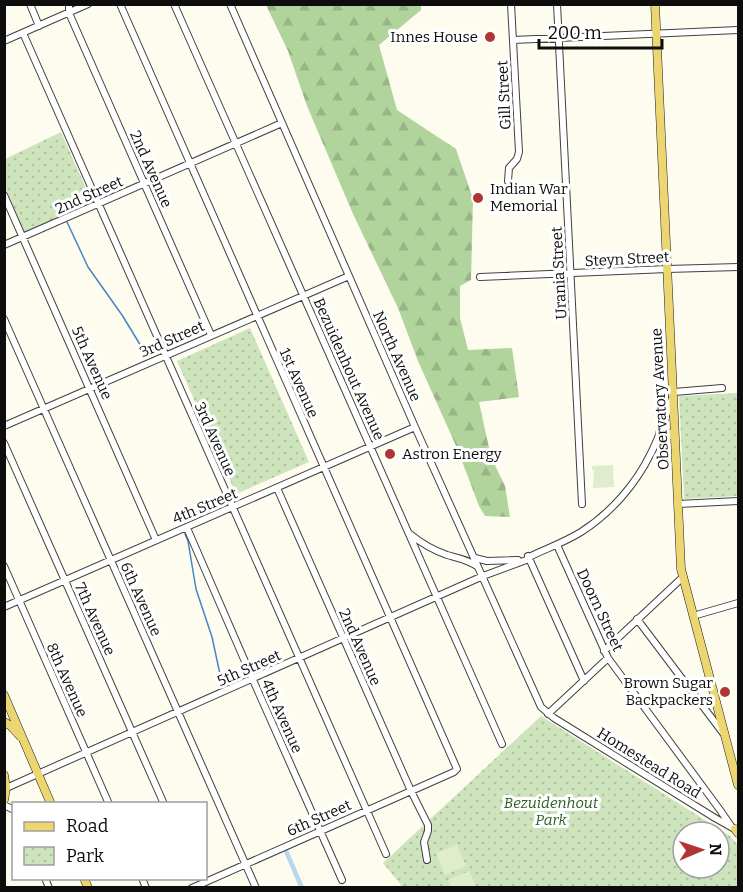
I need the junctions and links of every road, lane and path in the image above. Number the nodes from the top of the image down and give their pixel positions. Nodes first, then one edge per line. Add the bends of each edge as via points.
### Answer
1 (30, 4) edge
2 (69, 4) edge
3 (88, 4) edge
4 (120, 4) edge
5 (174, 4) edge
6 (230, 4) edge
7 (511, 4) edge
8 (557, 4) edge
9 (655, 4) edge
10 (80, 6) edge
11 (69, 13) junction
12 (39, 26) junction
13 (738, 30) edge
14 (23, 33) junction
15 (656, 33) junction
16 (559, 38) junction
17 (513, 40) junction
18 (4, 41) edge
19 (282, 123) junction
20 (236, 143) junction
21 (190, 163) junction
22 (508, 181) dead end
23 (144, 184) junction
24 (4, 195) edge
25 (98, 204) junction
26 (23, 237) junction
27 (4, 245) edge
28 (738, 267) edge
29 (667, 268) junction
30 (571, 273) junction
31 (349, 276) junction
32 (480, 277) dead end
33 (304, 295) junction
34 (256, 315) junction
35 (4, 319) edge
36 (211, 335) junction
37 (165, 355) junction
38 (90, 388) junction
39 (722, 388) dead end
40 (674, 392) junction
41 (44, 408) junction
42 (4, 426) edge
43 (415, 427) junction
44 (660, 432) junction
45 (675, 438) junction
46 (4, 443) edge
47 (370, 447) junction
48 (324, 467) junction
49 (277, 488) junction
50 (738, 501) edge
51 (582, 504) dead end
52 (678, 504) junction
53 (232, 508) junction
54 (187, 528) junction
55 (407, 532) junction
56 (156, 540) junction
57 (558, 545) junction
58 (474, 555) junction
59 (529, 557) junction
60 (111, 560) junction
61 (518, 560) junction
62 (466, 561) junction
63 (4, 566) edge
64 (502, 568) junction
65 (482, 573) junction
66 (683, 578) junction
67 (65, 580) junction
68 (437, 598) junction
69 (19, 601) junction
70 (738, 603) edge
71 (4, 607) edge
72 (693, 616) junction
73 (391, 618) junction
74 (637, 619) junction
75 (344, 639) junction
76 (604, 651) junction
77 (608, 658) junction
78 (298, 659) junction
79 (253, 680) junction
80 (584, 681) junction
81 (4, 695) edge
82 (178, 712) junction
83 (4, 714) edge
84 (548, 714) junction
85 (14, 715) junction
86 (4, 722) edge
87 (132, 732) junction
88 (726, 736) junction
89 (25, 742) junction
90 (502, 744) dead end
91 (86, 753) junction
92 (456, 770) joint
93 (38, 774) junction
94 (4, 776) edge
95 (738, 785) edge
96 (5, 789) edge
97 (411, 791) junction
98 (713, 799) junction
99 (4, 800) edge
100 (50, 802) edge
101 (108, 802) edge
102 (163, 802) edge
103 (703, 810) junction
104 (366, 811) junction
105 (736, 830) edge
106 (320, 831) junction
107 (386, 854) dead end
108 (427, 860) dead end
109 (245, 864) junction
110 (207, 880) edge
111 (342, 880) dead end
112 (199, 883) edge
113 (192, 888) edge
114 (256, 888) edge

1 - 12 street
2 - 11 street
3 - 10 street
4 - 21 street, 1st Avenue
5 - 20 street, Bezuidenhout Avenue
6 - 19 street, North Avenue
7 - 17 street, Gill Street
8 - 16 street, Urania Street
9 - 15 main road, Observatory Avenue
10 - 11 street
11 - 12 street
11 - 23 street, 2nd Avenue
12 - 14 street
13 - 15 street
14 - 18 street
14 - 25 street, 3rd Avenue
15 - 16 street
15 - 29 main road, Observatory Avenue
16 - 17 street
16 - 30 street, Urania Street
17 - 22 street, Gill Street via 519,152
19 - 20 street, 2nd Street
19 - 31 street, North Avenue
20 - 21 street, 2nd Street
20 - 33 street, Bezuidenhout Avenue
21 - 23 street, 2nd Street
21 - 34 street, 1st Avenue
23 - 25 street, 2nd Street
23 - 36 street, 2nd Avenue
24 - 26 street, 5th Avenue
25 - 26 street, 2nd Street
25 - 37 street, 3rd Avenue
26 - 27 street, 2nd Street
26 - 38 street, 5th Avenue
28 - 29 street, Steyn Street
29 - 30 street, Steyn Street
29 - 40 main road, Observatory Avenue
30 - 32 street, Steyn Street
30 - 51 street, Urania Street
31 - 33 street, 3rd Street
31 - 43 street, North Avenue
33 - 34 street, 3rd Street
33 - 47 street, Bezuidenhout Avenue
34 - 36 street, 3rd Street
34 - 48 street, 1st Avenue
35 - 41 street, 6th Avenue
36 - 37 street, 3rd Street
37 - 38 street, 3rd Street
37 - 53 street, 3rd Avenue
38 - 41 street, 3rd Street
38 - 56 street, 5th Avenue
39 - 40 street
40 - 44 street
40 - 45 main road, Observatory Avenue
41 - 42 street, 3rd Street
41 - 60 street, 6th Avenue
43 - 47 street, 4th Street
43 - 58 street, North Avenue
44 - 45 main road
44 - 57 street via 646,463 622,497 583,531
45 - 52 main road, Observatory Avenue
46 - 67 street, 7th Avenue
47 - 48 street, 4th Street
47 - 55 street, Bezuidenhout Avenue
48 - 49 street, 4th Street
48 - 73 street, 1st Avenue
49 - 53 street, 4th Street
49 - 75 street, 2nd Avenue
50 - 52 street
52 - 66 main road, Observatory Avenue
53 - 54 street, 4th Street
53 - 78 street, 3rd Avenue
54 - 56 street, 4th Street
54 - 79 street, 4th Avenue
55 - 62 street via 425,545
55 - 68 street, Bezuidenhout Avenue
56 - 60 street, 4th Street
57 - 59 street
57 - 76 street, Doorn Street
58 - 61 street via 487,561
58 - 62 street
58 - 65 street, North Avenue
59 - 61 street, 5th Street
59 - 64 street, 5th Street
59 - 80 street
60 - 67 street, 4th Street
60 - 82 street, 6th Avenue
61 - 64 street, 5th Street
62 - 65 street
63 - 69 street, 8th Avenue
64 - 65 street, 5th Street
65 - 68 street, 5th Street
65 - 84 street, North Avenue
66 - 72 main road, Observatory Avenue
66 - 74 street
67 - 69 street, 4th Street
67 - 87 street, 7th Avenue
68 - 73 street, 5th Street
68 - 90 street, Bezuidenhout Avenue
69 - 71 street, 4th Street
69 - 91 street, 8th Avenue
70 - 72 street
72 - 88 main road, Observatory Avenue
73 - 75 street, 5th Street
73 - 92 street, 1st Avenue
74 - 76 street
74 - 88 street
75 - 78 street, 5th Street
75 - 97 street, 2nd Avenue
76 - 77 street, Doorn Street
77 - 80 street
77 - 98 street, Doorn Street
78 - 79 street, 5th Street
78 - 104 street, 3rd Avenue
79 - 82 street, 5th Street
79 - 106 street, 4th Avenue
80 - 84 street
81 - 85 main road
82 - 87 street, 5th Street
82 - 109 street, 6th Avenue
83 - 85 main road
84 - 103 street, Homestead Road
85 - 89 main road
86 - 89 main road
87 - 91 street, 5th Street
87 - 102 street, 7th Avenue
88 - 95 main road, Observatory Avenue
89 - 93 main road
91 - 93 street, 5th Street
91 - 101 street, 8th Avenue
92 - 97 street, 6th Street
93 - 96 street, 5th Street
93 - 100 main road
94 - 96 main road
96 - 99 main road
97 - 104 street, 6th Street
97 - 108 street, 2nd Avenue via 428,828 424,842
98 - 103 street
98 - 105 street, Doorn Street
103 - 105 street, Homestead Road
104 - 106 street, 6th Street
104 - 107 street, 3rd Avenue
106 - 109 street, 6th Street
106 - 111 street, 4th Avenue
109 - 110 street, 6th Street
109 - 114 street, 6th Avenue
112 - 113 street, 6th Street

